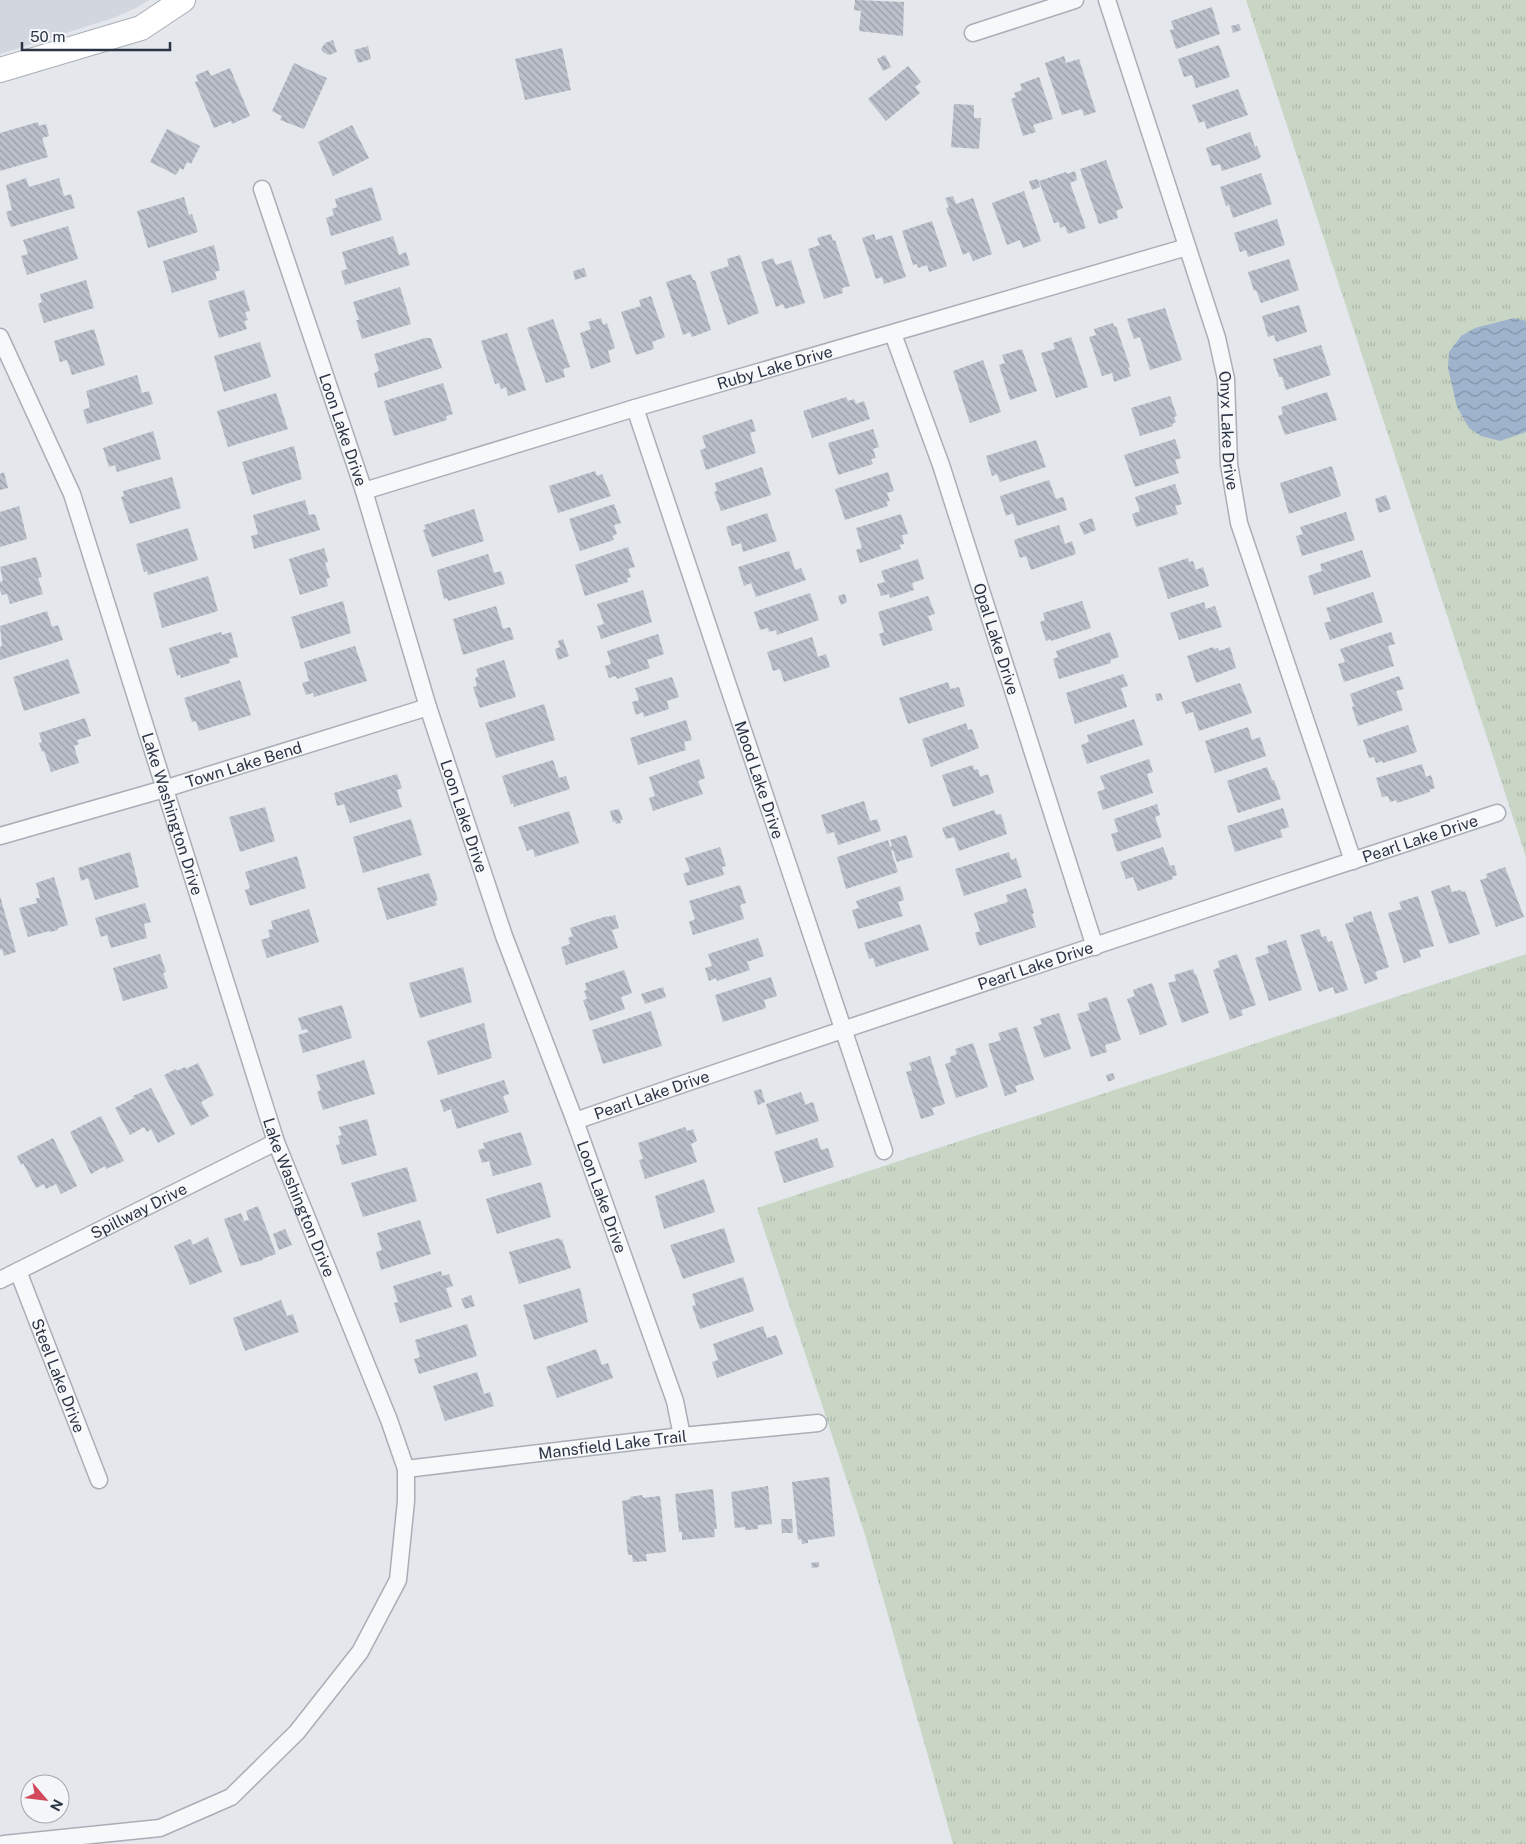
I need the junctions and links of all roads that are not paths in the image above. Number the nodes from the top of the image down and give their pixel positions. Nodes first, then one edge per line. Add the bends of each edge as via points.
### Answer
1 (183, 0) edge
2 (1075, 0) edge
3 (1107, 0) edge
4 (973, 32) dead end
5 (0, 70) edge
6 (262, 189) dead end
7 (1188, 247) junction
8 (893, 334) junction
9 (0, 337) edge
10 (635, 408) junction
11 (364, 491) junction
12 (428, 707) junction
13 (164, 789) junction
14 (1497, 813) dead end
15 (0, 836) edge
16 (1353, 860) junction
17 (1095, 947) junction
18 (842, 1029) junction
19 (575, 1121) junction
20 (276, 1142) junction
21 (884, 1151) dead end
22 (18, 1271) junction
23 (0, 1280) edge
24 (818, 1423) dead end
25 (682, 1436) junction
26 (406, 1469) junction
27 (99, 1480) dead end
28 (4, 1844) edge

1 - 5 street via 141,28
2 - 4 street
3 - 7 street, Onyx Lake Drive
6 - 11 street, Loon Lake Drive
7 - 8 street, Ruby Lake Drive
7 - 16 street, Onyx Lake Drive via 1217,338 1226,379 1229,464 1239,523
8 - 10 street, Ruby Lake Drive
8 - 17 street, Opal Lake Drive via 941,465
9 - 13 street, Lake Washington Drive via 72,494
10 - 11 street, Ruby Lake Drive
10 - 18 street, Mood Lake Drive
11 - 12 street, Loon Lake Drive
12 - 13 street, Town Lake Bend
12 - 19 street, Loon Lake Drive via 504,936
13 - 15 street, Town Lake Bend
13 - 20 street, Lake Washington Drive
14 - 16 street, Pearl Lake Drive
16 - 17 street, Pearl Lake Drive
17 - 18 street, Pearl Lake Drive
18 - 19 street, Pearl Lake Drive
18 - 21 street, Mood Lake Drive
19 - 25 street, Loon Lake Drive via 675,1401
20 - 22 street, Spillway Drive
20 - 26 street, Lake Washington Drive
22 - 23 street, Spillway Drive
22 - 27 street, Steel Lake Drive
24 - 25 street, Mansfield Lake Trail
25 - 26 street, Mansfield Lake Trail
26 - 28 street, Lake Washington Drive via 398,1580 360,1652 297,1732 231,1797 160,1828

